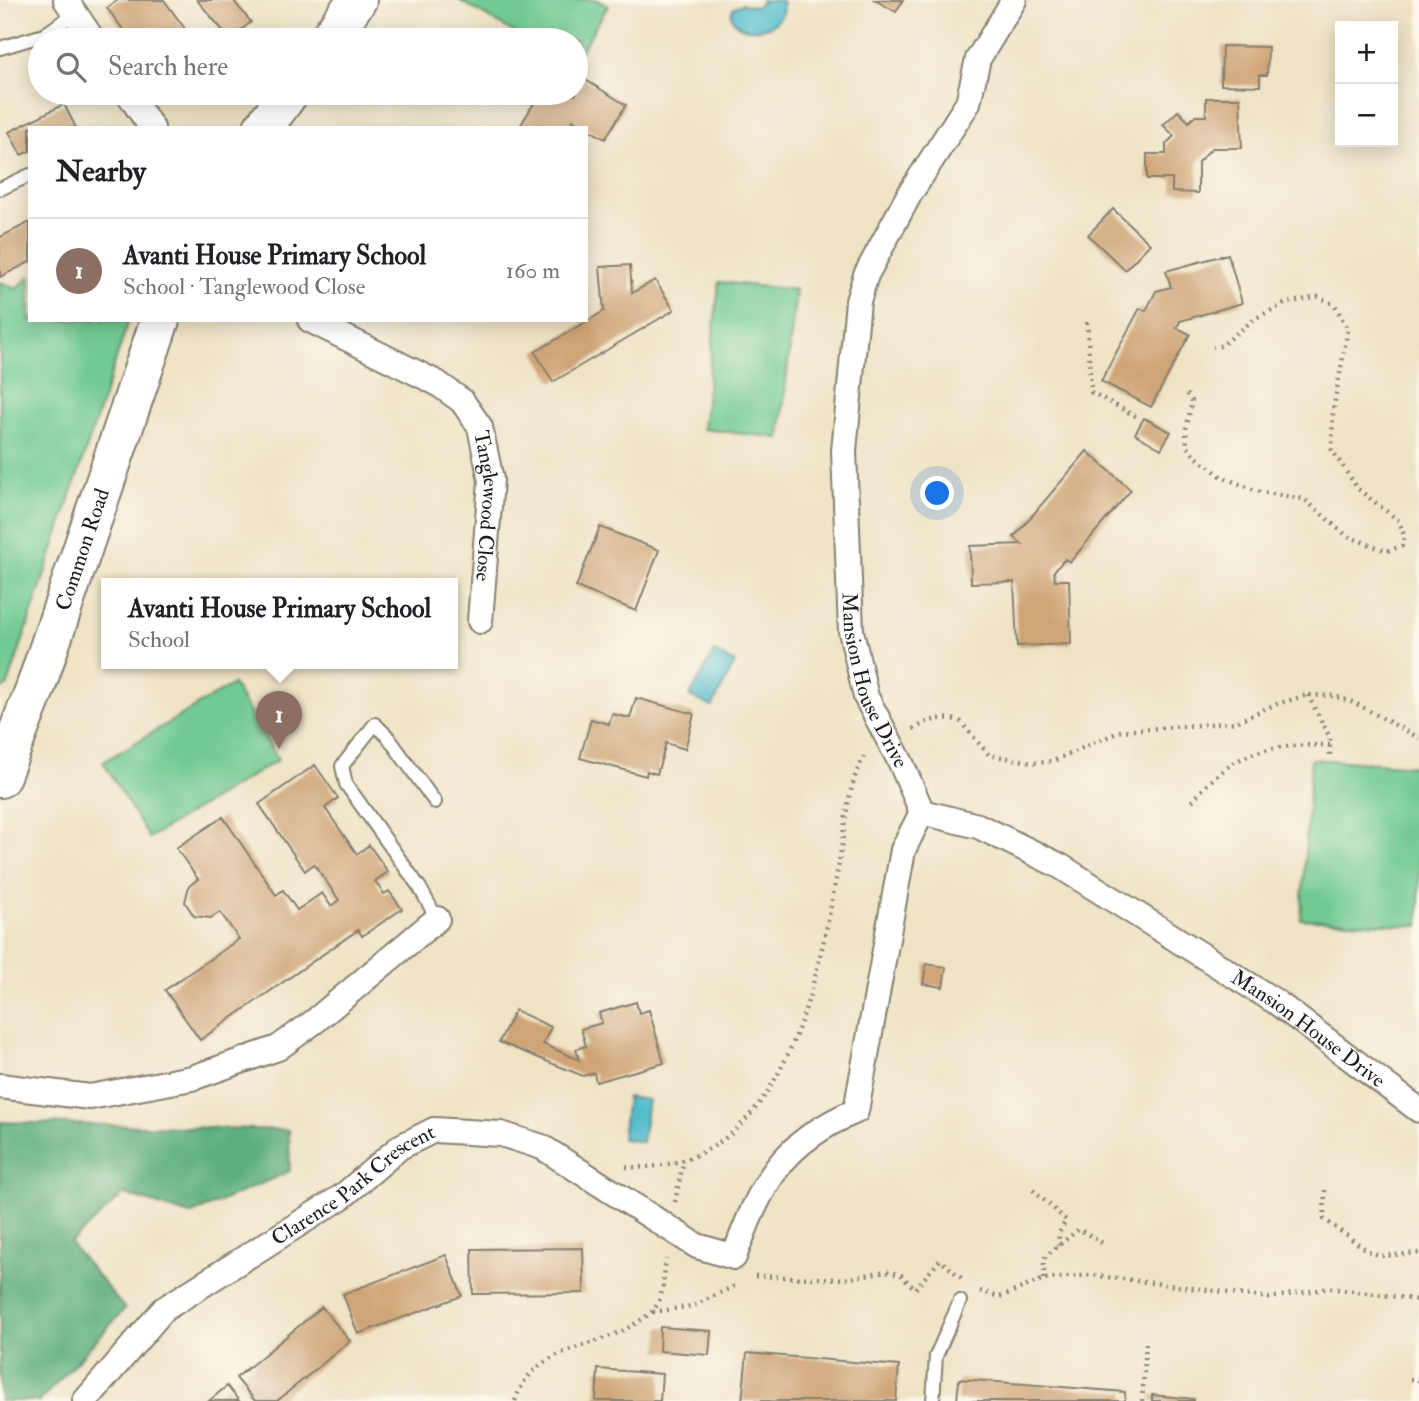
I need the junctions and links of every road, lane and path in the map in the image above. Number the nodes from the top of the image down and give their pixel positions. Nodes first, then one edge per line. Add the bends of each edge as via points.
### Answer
1 (357, 0) edge
2 (1014, 0) edge
3 (71, 7) edge
4 (51, 28) edge
5 (85, 28) edge
6 (337, 28) edge
7 (28, 40) edge
8 (0, 48) edge
9 (136, 105) edge
10 (280, 105) edge
11 (151, 126) edge
12 (264, 126) edge
13 (28, 176) edge
14 (0, 189) edge
15 (1087, 321) dead end
16 (159, 322) edge
17 (314, 322) edge
18 (1213, 347) dead end
19 (1187, 394) dead end
20 (1139, 418) dead end
21 (480, 621) dead end
22 (1308, 695) junction
23 (1419, 738) edge
24 (889, 740) junction
25 (1331, 745) junction
26 (1330, 758) dead end
27 (0, 778) edge
28 (1192, 801) dead end
29 (435, 802) dead end
30 (922, 812) junction
31 (437, 919) joint
32 (0, 1086) edge
33 (1419, 1110) edge
34 (683, 1163) junction
35 (587, 1175) junction
36 (1033, 1190) dead end
37 (1325, 1190) dead end
38 (669, 1227) junction
39 (1104, 1244) dead end
40 (1058, 1247) junction
41 (1419, 1253) edge
42 (749, 1278) dead end
43 (1044, 1279) junction
44 (738, 1284) dead end
45 (1419, 1300) edge
46 (960, 1301) dead end
47 (653, 1312) junction
48 (1146, 1343) dead end
49 (1410, 1379) dead end
50 (1419, 1380) edge
51 (85, 1401) edge
52 (515, 1401) edge
53 (933, 1401) edge
54 (1142, 1401) edge

1 - 6 main road
2 - 24 street, Mansion House Drive via 978,59 968,103 909,195 866,275 858,301 844,452 851,631 866,697
3 - 4 lane
3 - 5 street
7 - 8 lane
9 - 11 street
10 - 12 main road
13 - 14 lane
15 - 20 path via 1091,392
16 - 27 main road, Common Road via 35,689
17 - 21 street, Tanglewood Close via 437,383 463,401 480,427 491,480
18 - 19 path via 1286,303 1318,297 1335,305 1348,330 1333,410 1332,450 1358,489 1399,521 1405,538 1402,546 1387,551 1347,536 1304,499 1259,492 1222,477 1187,446 1192,401
22 - 23 path via 1335,696 1355,703
22 - 24 path via 1236,722 1122,731 1070,756 1038,763 989,755 961,722 946,718
22 - 25 path
24 - 30 street, Mansion House Drive
24 - 34 path via 871,749 861,762 807,1006 777,1079 741,1124
25 - 26 path
25 - 28 path via 1255,751 1212,778
29 - 31 lane via 375,724 342,766 346,784
30 - 33 street, Mansion House Drive via 978,826 1071,873 1329,1039
30 - 38 street, Clarence Park Crescent via 903,850 856,1111 822,1125 787,1156 750,1213 734,1257 697,1246
31 - 32 street via 278,1048 192,1078 90,1097
34 - 35 path via 634,1168 600,1164
34 - 38 path
35 - 38 street, Clarence Park Crescent
35 - 51 street, Clarence Park Crescent via 542,1147 501,1135 445,1130 417,1136 344,1196 164,1309
36 - 40 path via 1066,1220
37 - 41 path via 1324,1219 1368,1251 1381,1256
38 - 47 path via 663,1287
39 - 40 path via 1079,1229
40 - 43 path via 1044,1259
42 - 43 path via 762,1274 845,1279 886,1271 901,1276 915,1289 940,1261 993,1296 1008,1295
43 - 45 path via 1093,1275 1269,1298 1330,1287
44 - 47 path via 693,1306
46 - 53 lane via 936,1356
47 - 52 path via 607,1340 552,1356 533,1369
48 - 54 path
49 - 50 path

